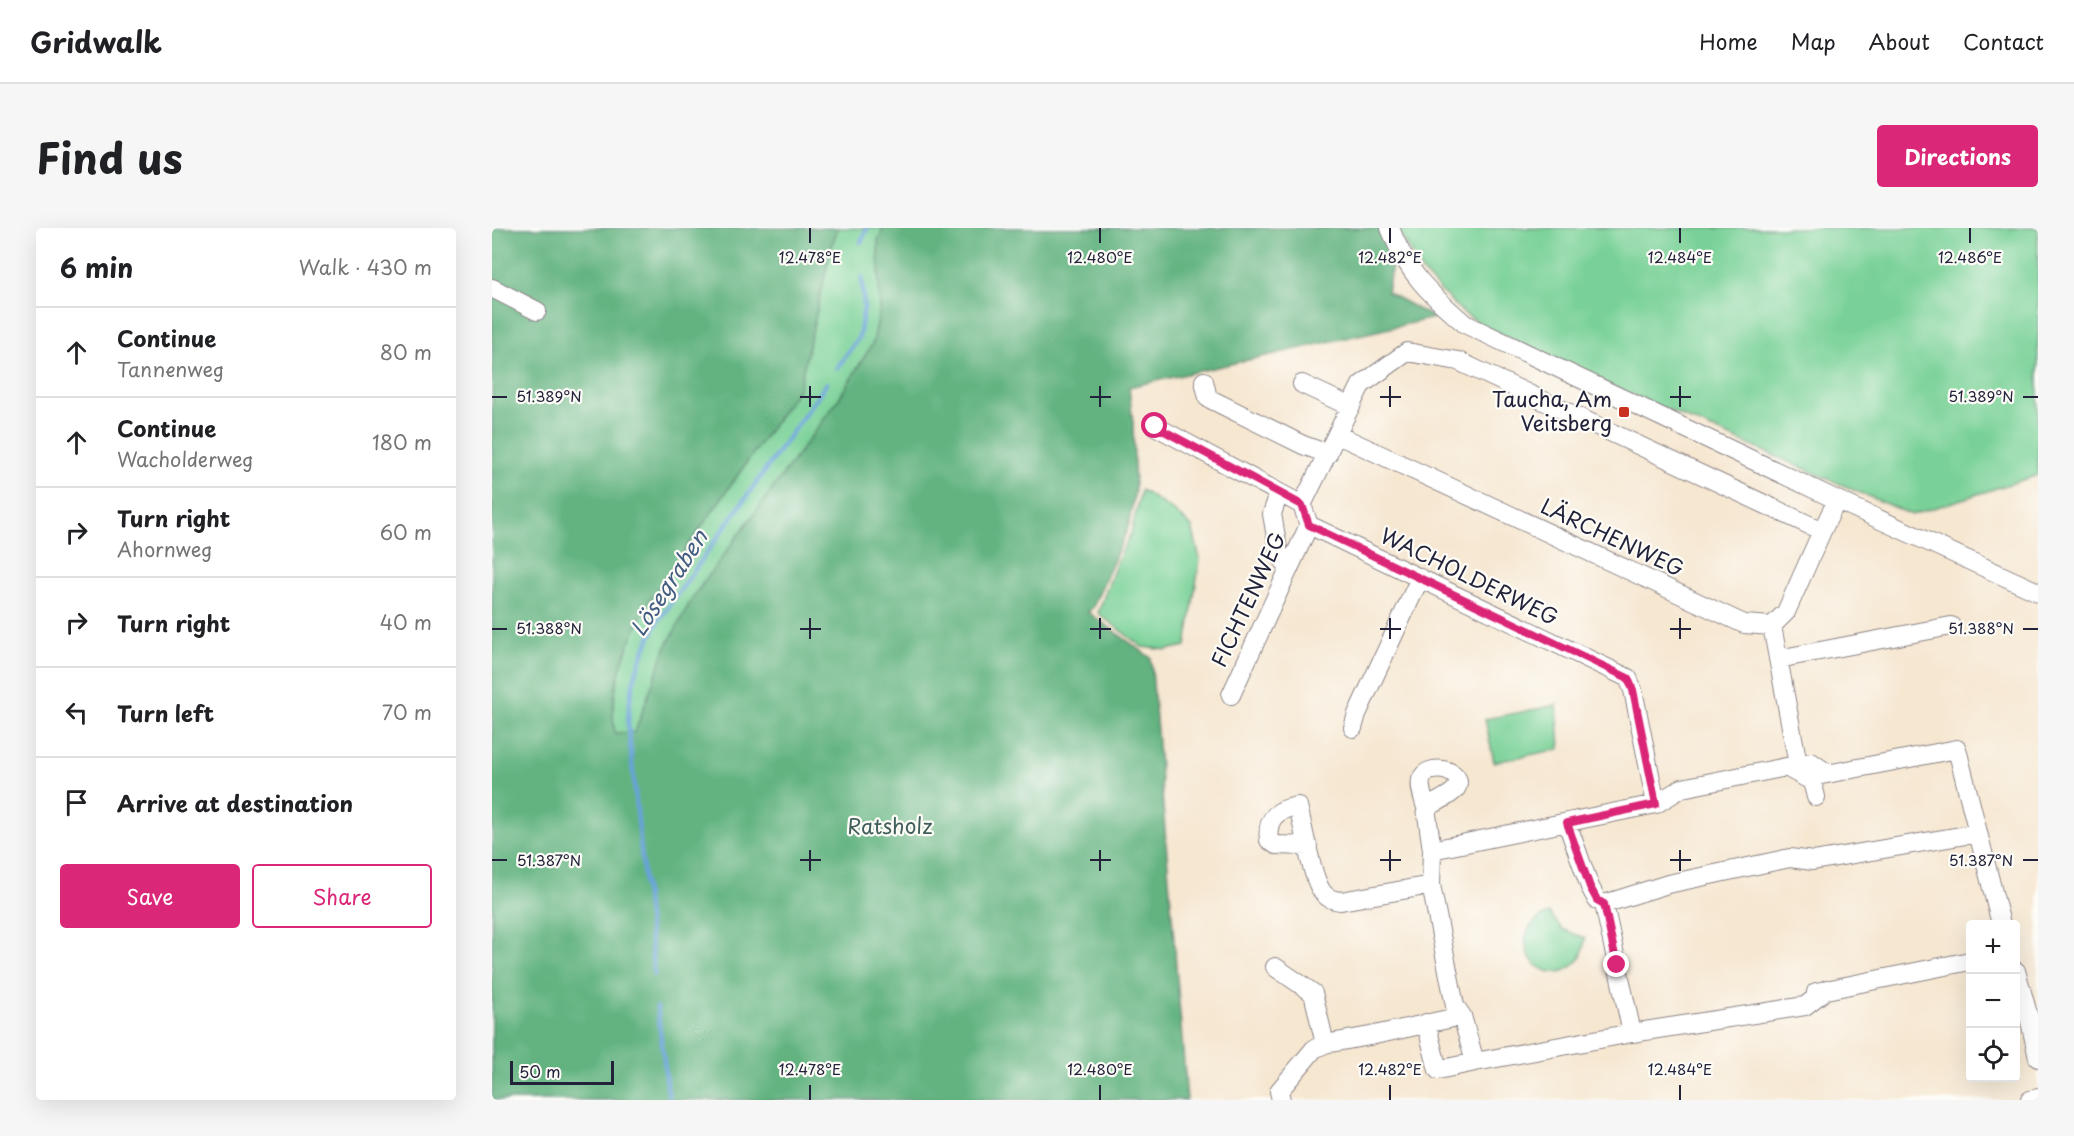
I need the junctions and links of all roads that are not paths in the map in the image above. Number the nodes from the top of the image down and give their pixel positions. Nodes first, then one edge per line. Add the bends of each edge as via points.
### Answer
1 (1390, 228) edge
2 (492, 288) edge
3 (537, 311) dead end
4 (1204, 381) dead end
5 (1302, 384) dead end
6 (1351, 407) junction
7 (1155, 426) dead end
8 (1338, 435) junction
9 (1328, 454) junction
10 (1279, 492) junction
11 (1837, 500) junction
12 (1302, 505) junction
13 (1309, 525) junction
14 (1822, 531) junction
15 (1289, 568) junction
16 (1419, 579) junction
17 (2038, 592) edge
18 (1951, 626) dead end
19 (1772, 627) junction
20 (1778, 659) junction
21 (1231, 695) dead end
22 (1353, 728) dead end
23 (1804, 771) junction
24 (1816, 797) dead end
25 (1656, 804) junction
26 (1426, 808) dead end
27 (1567, 823) junction
28 (1978, 833) junction
29 (1308, 846) dead end
30 (1432, 850) junction
31 (1431, 885) junction
32 (1604, 904) junction
33 (2000, 920) edge
34 (1966, 962) edge
35 (1275, 967) dead end
36 (2017, 974) edge
37 (1462, 1016) junction
38 (1426, 1023) junction
39 (1632, 1033) junction
40 (1325, 1044) junction
41 (2038, 1058) edge
42 (1475, 1062) junction
43 (2038, 1097) edge
44 (1281, 1100) edge
45 (2030, 1100) edge

1 - 11 street via 1417,279 1466,324
2 - 3 street
4 - 9 street via 1208,398
5 - 6 street
6 - 8 street
6 - 14 street via 1361,384 1407,352 1458,361
7 - 10 street
8 - 9 street
8 - 19 street, LÄRCHENWEG via 1744,624
9 - 12 street
10 - 12 street
10 - 15 street via 1272,514 1279,554
11 - 14 street
11 - 17 street
12 - 13 street
13 - 15 street, FICHTENWEG
13 - 16 street, WACHOLDERWEG
14 - 19 street via 1786,612
15 - 21 street, FICHTENWEG
16 - 22 street
16 - 25 street, WACHOLDERWEG via 1628,678
18 - 20 street
19 - 20 street
20 - 23 street
23 - 24 street
23 - 25 street via 1682,788
23 - 28 street via 1957,749
25 - 27 street
26 - 30 street
27 - 30 street
27 - 32 street via 1590,887
28 - 32 street via 1813,861 1790,858 1668,884
28 - 33 street
29 - 31 street via 1316,879 1330,899 1341,901
30 - 31 street
31 - 37 street via 1455,1006
32 - 39 street
34 - 39 street via 1827,989 1805,1006
35 - 40 street via 1313,993
36 - 41 street
37 - 38 street
37 - 42 street
38 - 40 street
38 - 42 street via 1438,1070
39 - 42 street
40 - 44 street via 1314,1049 1279,1091
43 - 45 street

